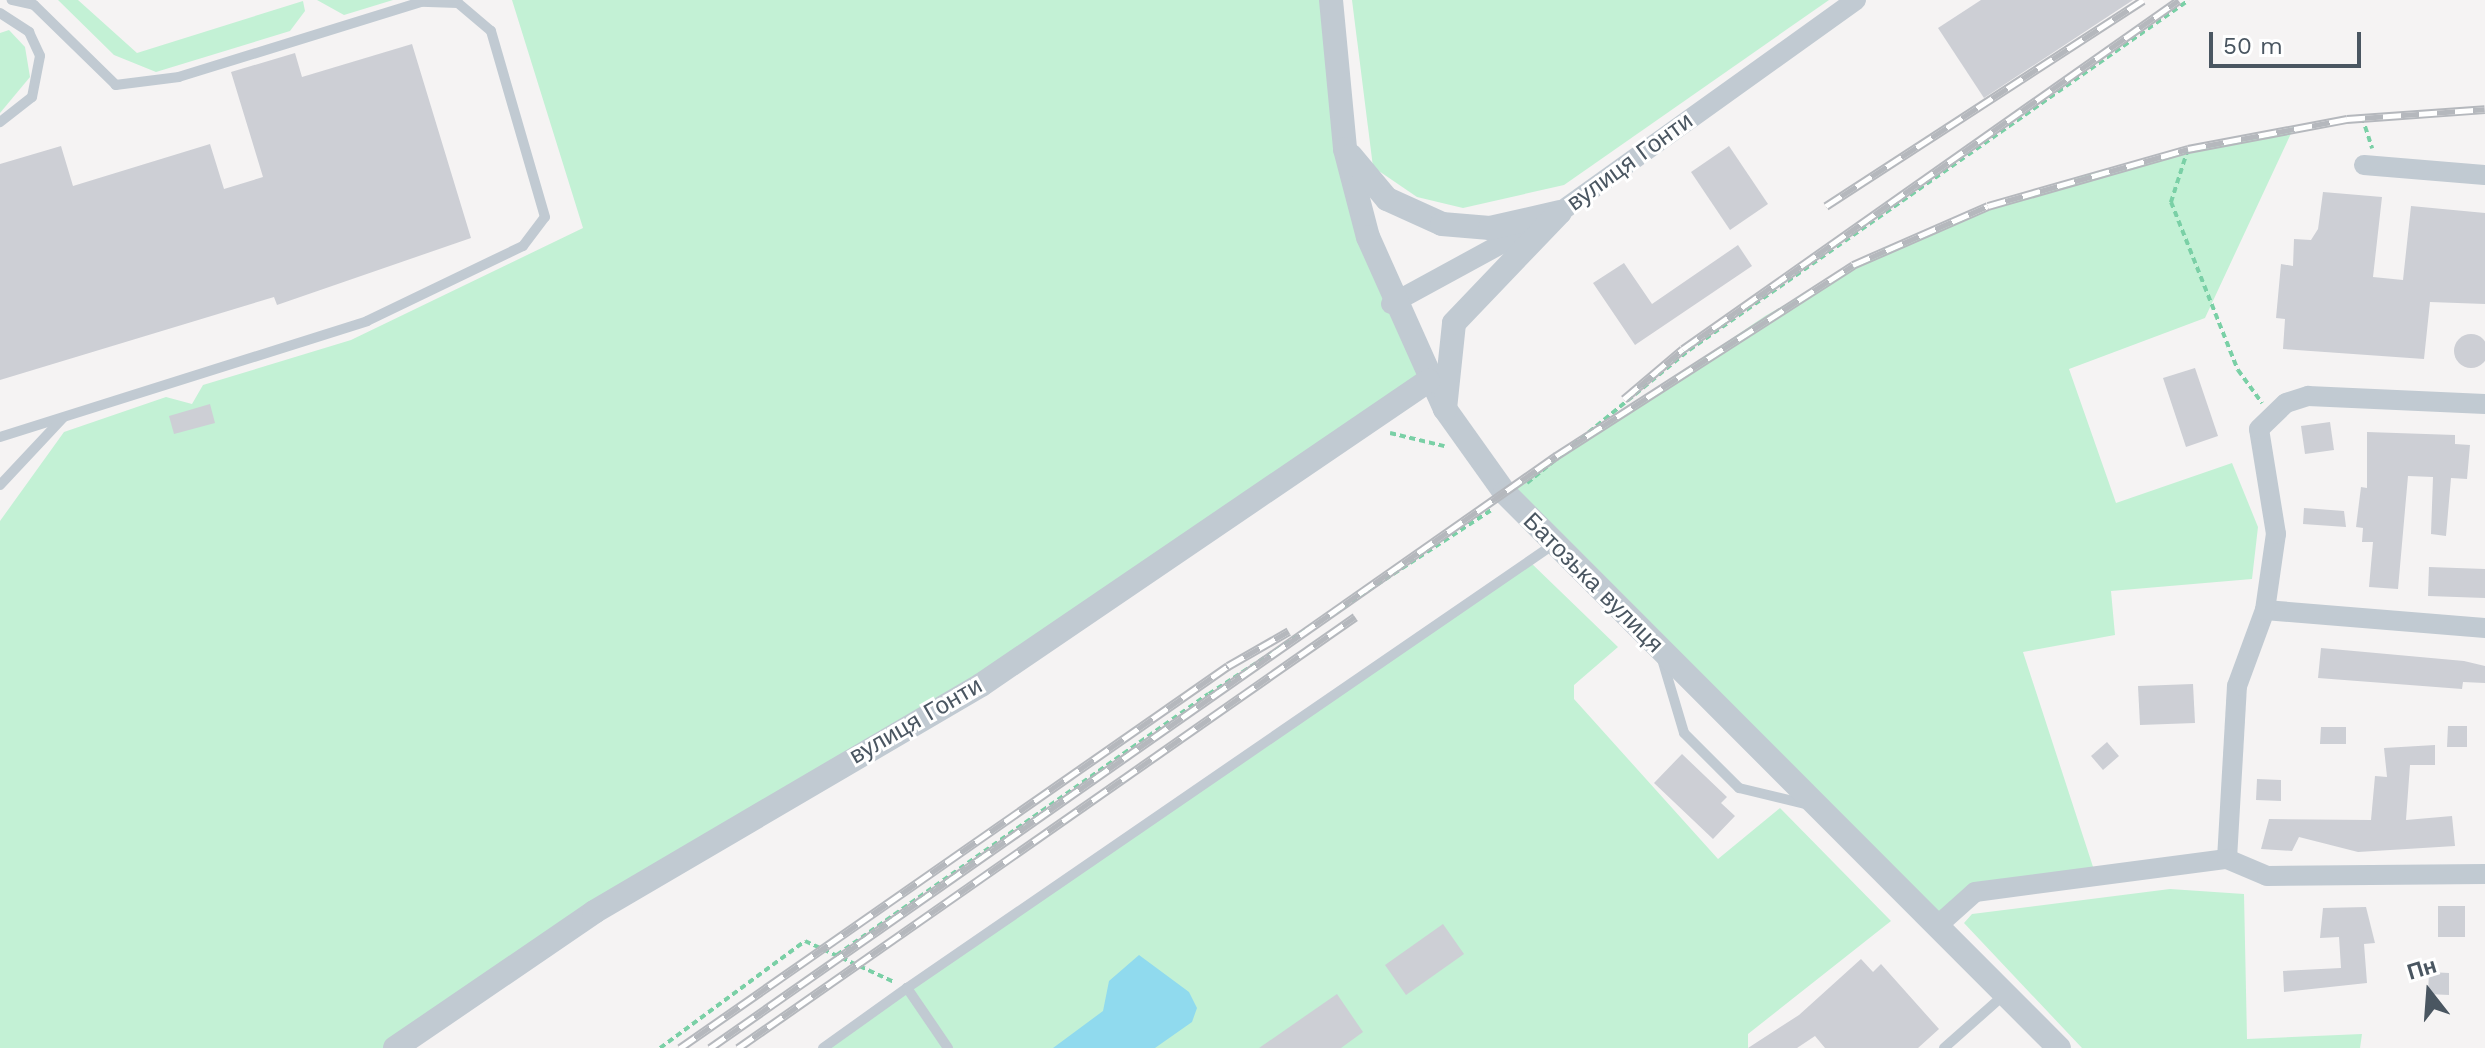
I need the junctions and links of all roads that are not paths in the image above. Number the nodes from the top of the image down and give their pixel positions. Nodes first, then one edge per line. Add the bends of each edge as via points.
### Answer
1 (12, 0) edge
2 (1331, 0) edge
3 (1856, 0) edge
4 (0, 13) edge
5 (0, 122) edge
6 (1345, 149) junction
7 (2371, 165) road end
8 (2485, 175) edge
9 (1560, 212) junction
10 (1391, 304) junction
11 (1428, 381) junction
12 (2485, 404) edge
13 (1445, 409) junction
14 (64, 417) junction
15 (0, 437) edge
16 (0, 485) edge
17 (1554, 544) junction
18 (2265, 610) junction
19 (2485, 628) edge
20 (1659, 649) junction
21 (1817, 807) junction
22 (2227, 859) junction
23 (2485, 874) edge
24 (1937, 926) junction
25 (907, 988) junction
26 (2005, 994) junction
27 (395, 1048) edge
28 (823, 1048) edge
29 (948, 1048) edge
30 (1944, 1048) edge
31 (2059, 1048) edge

1 - 14 lane via 34,5 116,85 179,77 421,2 458,3 491,31 545,205 540,227 523,246 367,321
2 - 6 street, Батозька вулиця
3 - 9 street, вулиця Гонти
4 - 5 lane via 29,32 40,67 32,97
6 - 9 street via 1387,199 1442,224 1490,228
6 - 10 street, Батозька вулиця
7 - 8 street
9 - 10 street, вулиця Гонти
9 - 13 street via 1454,323
10 - 11 street, Батозька вулиця
11 - 13 street, Батозька вулиця
11 - 27 street, вулиця Гонти via 981,685 620,895
12 - 18 street via 2331,394 2270,414 2259,429 2276,514
13 - 17 street, Батозька вулиця via 1505,493
14 - 15 lane
14 - 16 lane
17 - 20 street, Батозька вулиця
17 - 25 lane
18 - 19 street
18 - 22 street via 2237,686
20 - 21 street, Батозька вулиця
20 - 21 lane via 1684,733 1739,788
21 - 24 street, Батозька вулиця
22 - 23 street via 2267,876
22 - 24 street via 1975,892
24 - 26 street, Батозька вулиця
25 - 28 lane
25 - 29 lane
26 - 30 lane
26 - 31 street, Батозька вулиця

